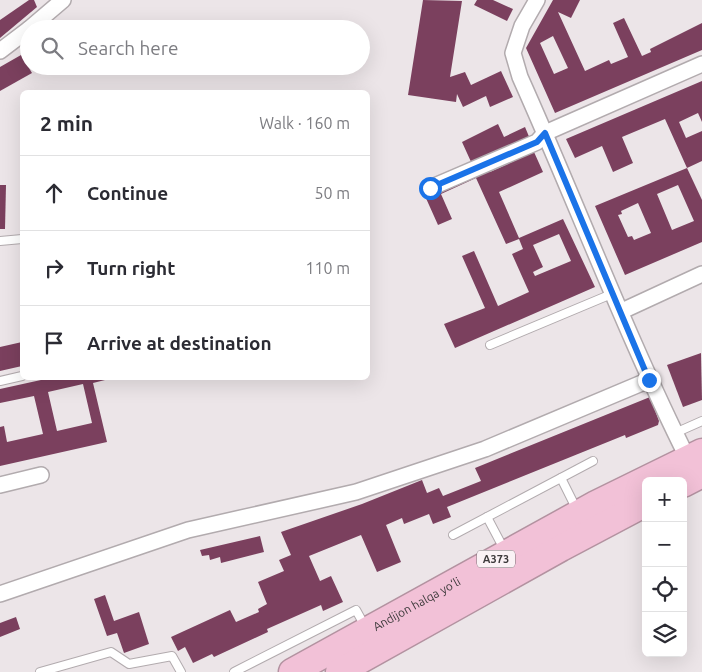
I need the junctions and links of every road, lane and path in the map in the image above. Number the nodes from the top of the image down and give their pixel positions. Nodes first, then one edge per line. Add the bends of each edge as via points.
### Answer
1 (63, 0) edge
2 (537, 0) edge
3 (40, 20) edge
4 (20, 36) edge
5 (0, 51) edge
6 (702, 64) edge
7 (545, 133) junction
8 (430, 188) dead end
9 (20, 239) edge
10 (0, 241) edge
11 (702, 274) edge
12 (614, 293) junction
13 (622, 311) junction
14 (490, 345) dead end
15 (20, 376) edge
16 (649, 380) junction
17 (0, 381) edge
18 (702, 421) edge
19 (675, 433) junction
20 (593, 461) dead end
21 (694, 467) edge
22 (41, 475) dead end
23 (561, 478) junction
24 (0, 485) edge
25 (642, 505) edge
26 (579, 513) junction
27 (487, 517) junction
28 (454, 535) dead end
29 (506, 554) junction
30 (0, 594) edge
31 (367, 631) junction
32 (40, 672) edge
33 (181, 672) edge
34 (234, 672) edge
35 (292, 672) edge
36 (339, 672) edge

1 - 3 street
2 - 7 street via 522,26 513,53
4 - 5 street
6 - 7 street
7 - 8 street via 537,142
7 - 12 street
9 - 10 lane
11 - 13 street
12 - 13 street
12 - 14 lane
13 - 16 street
15 - 17 lane
16 - 19 street
16 - 30 street via 485,449 430,468 356,492 188,530
18 - 19 lane
19 - 21 street
20 - 23 lane
21 - 26 highway, Andijon halqa yo‘li / A373
22 - 24 street
23 - 26 lane
23 - 27 lane
25 - 36 highway, Andijon halqa yo‘li / A373
26 - 29 highway, Andijon halqa yo‘li / A373
27 - 28 lane
27 - 29 lane
29 - 31 highway, Andijon halqa yo‘li / A373
31 - 34 lane via 356,610
31 - 35 highway, Andijon halqa yo‘li / A373
32 - 33 lane via 111,652 129,664 172,656

